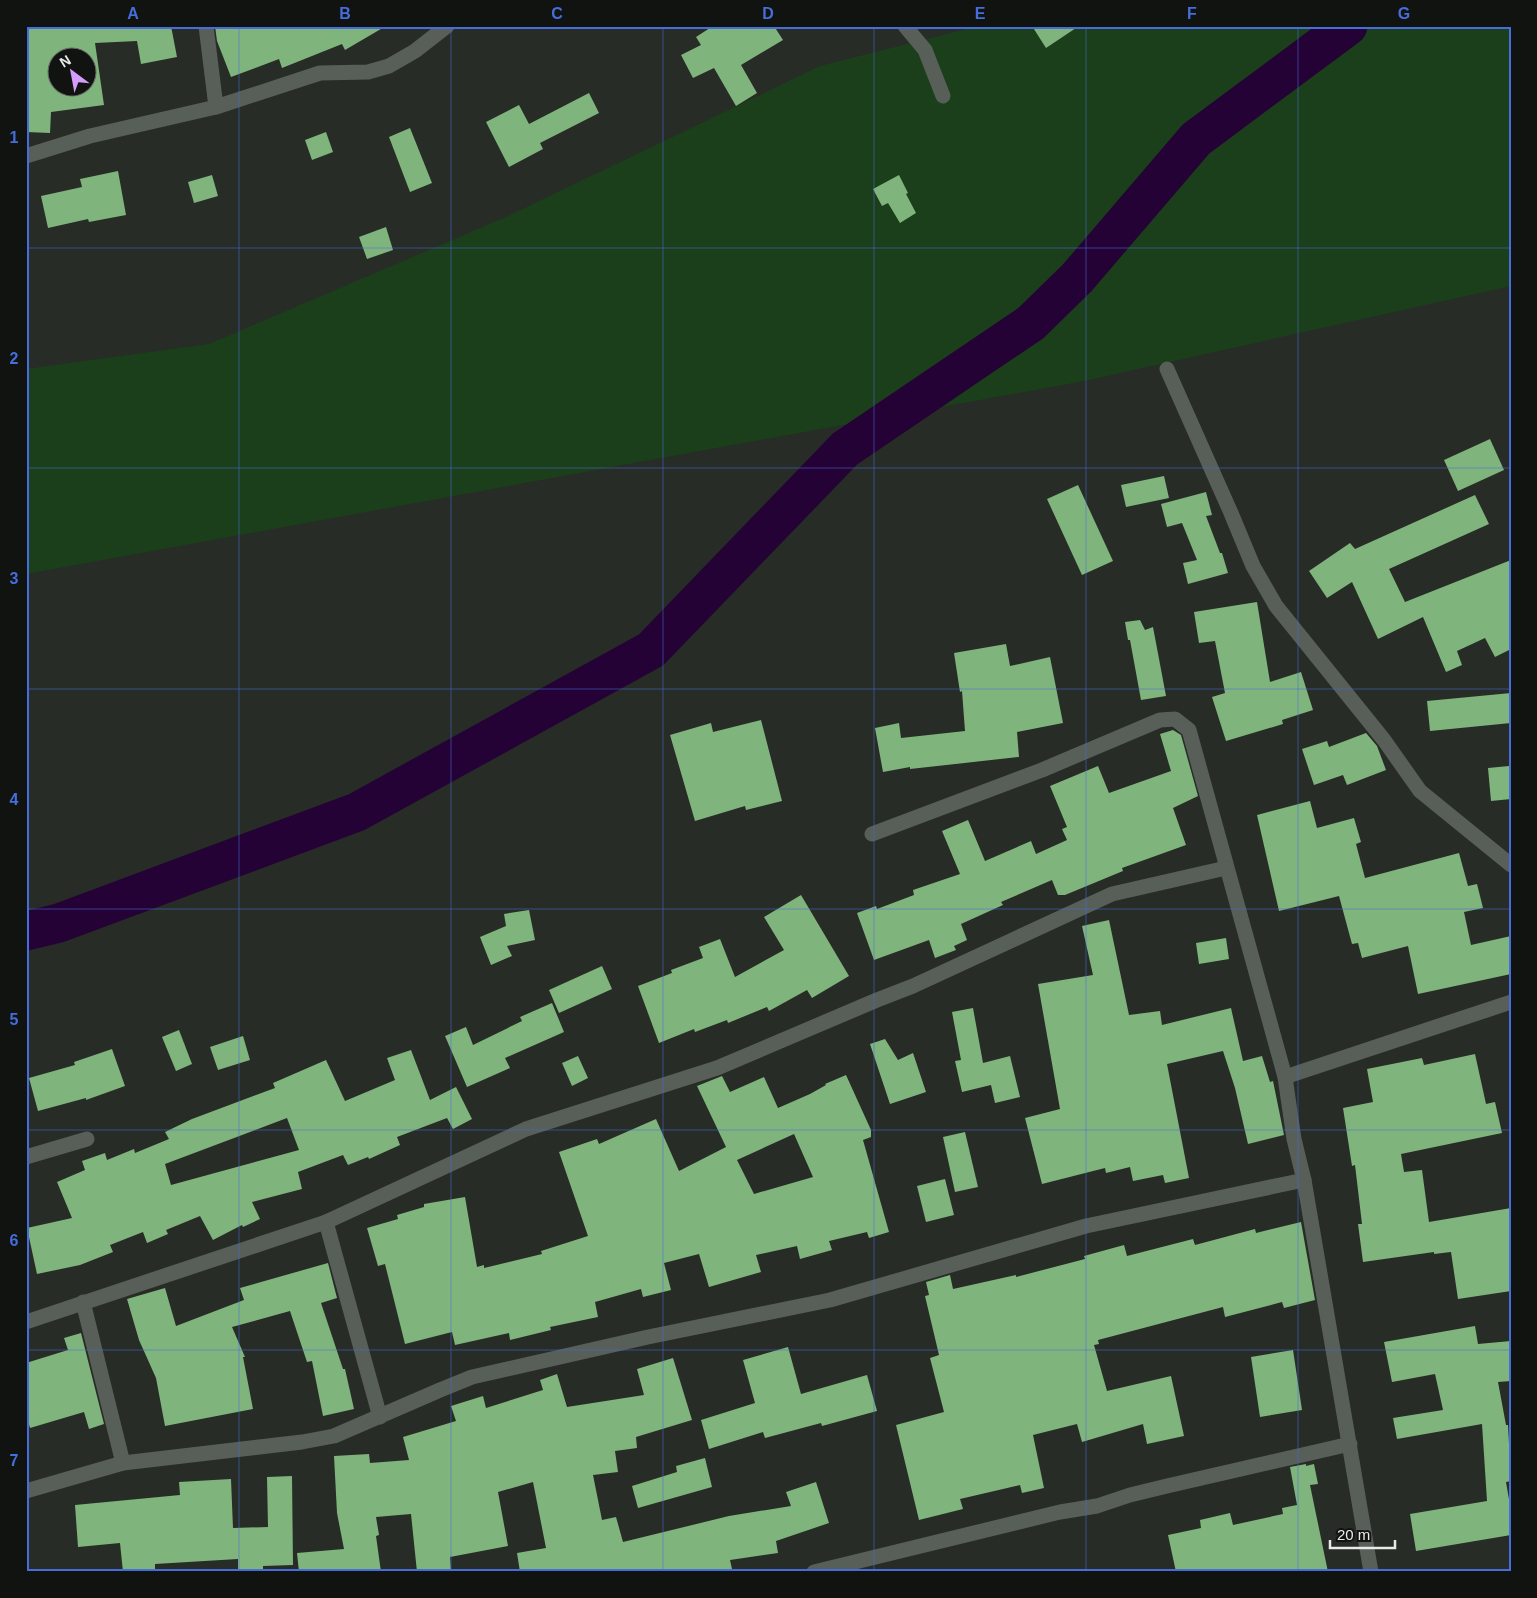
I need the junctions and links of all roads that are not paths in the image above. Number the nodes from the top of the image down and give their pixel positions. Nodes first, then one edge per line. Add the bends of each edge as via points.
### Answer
1 (206, 26) edge
2 (447, 26) edge
3 (905, 26) edge
4 (944, 96) dead end
5 (216, 107) junction
6 (26, 156) edge
7 (1166, 369) dead end
8 (872, 834) dead end
9 (1511, 865) edge
10 (1226, 868) junction
11 (1511, 1002) edge
12 (1285, 1077) junction
13 (86, 1138) dead end
14 (26, 1157) edge
15 (1304, 1180) junction
16 (326, 1222) junction
17 (83, 1302) junction
18 (26, 1322) edge
19 (380, 1417) junction
20 (1350, 1444) junction
21 (123, 1463) junction
22 (26, 1491) edge
23 (814, 1572) edge
24 (1371, 1572) edge

1 - 5 street
2 - 5 street via 389,66 368,72 320,72
3 - 4 street via 925,50
5 - 6 street via 90,136
7 - 9 street via 1252,566 1276,606 1384,740 1420,791
8 - 10 street via 1042,770 1160,720 1174,719 1189,730
10 - 12 street
10 - 16 street via 1112,894 913,986 717,1068 526,1129
11 - 12 street
12 - 15 street
13 - 14 street
15 - 19 street via 1086,1226 830,1300 472,1377
15 - 20 street
16 - 17 street
16 - 19 street
17 - 18 street
17 - 21 street
19 - 21 street via 334,1436 302,1442
20 - 23 street
20 - 24 street
21 - 22 street

